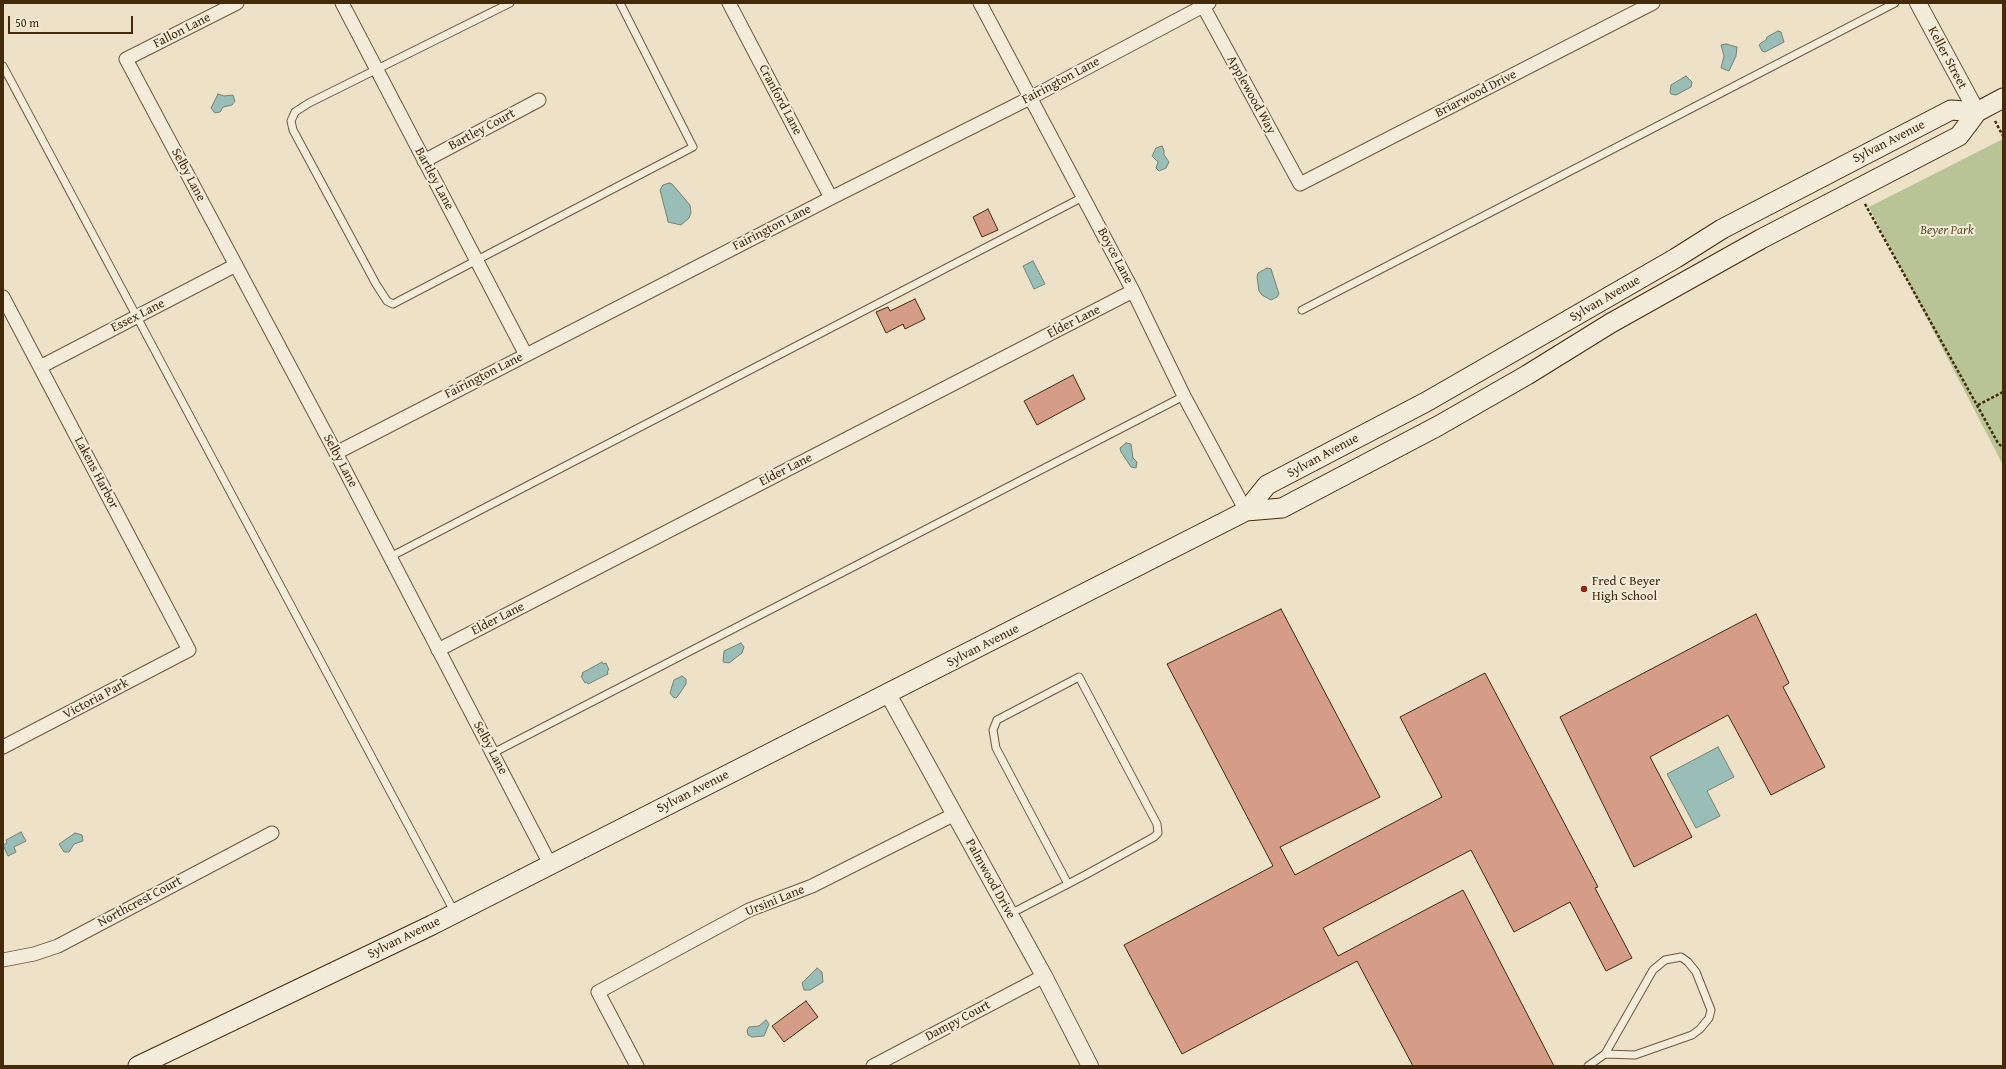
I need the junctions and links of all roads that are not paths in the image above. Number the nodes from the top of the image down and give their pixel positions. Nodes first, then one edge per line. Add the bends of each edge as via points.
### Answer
1 (237, 3) edge
2 (342, 3) edge
3 (510, 3) edge
4 (620, 3) edge
5 (729, 3) edge
6 (980, 3) edge
7 (1653, 3) edge
8 (1895, 3) edge
9 (1918, 3) edge
10 (1206, 5) edge
11 (126, 59) joint
12 (3, 66) edge
13 (376, 68) junction
14 (1032, 97) junction
15 (2003, 98) edge
16 (539, 100) dead end
17 (1977, 112) junction
18 (424, 161) junction
19 (1300, 184) joint
20 (1083, 197) junction
21 (831, 198) junction
22 (476, 260) junction
23 (236, 265) junction
24 (1133, 291) junction
25 (3, 297) edge
26 (1302, 310) dead end
27 (136, 317) junction
28 (526, 355) junction
29 (40, 367) junction
30 (1184, 396) junction
31 (336, 453) junction
32 (1246, 511) junction
33 (390, 557) junction
34 (189, 650) joint
35 (438, 650) junction
36 (888, 694) junction
37 (3, 747) edge
38 (493, 753) junction
39 (955, 814) junction
40 (272, 833) dead end
41 (550, 864) junction
42 (1068, 884) junction
43 (456, 913) junction
44 (1009, 914) junction
45 (3, 960) edge
46 (1044, 976) junction
47 (1605, 1054) junction
48 (138, 1066) edge
49 (637, 1066) edge
50 (873, 1066) edge
51 (1090, 1066) edge
52 (1588, 1066) edge

1 - 11 street, Fallon Lane
2 - 13 street, Bartley Lane
3 - 13 lane
4 - 22 lane via 693,147
5 - 21 street, Cranford Lane
6 - 14 street, Boyce Lane
7 - 19 street, Briarwood Drive
8 - 26 lane
9 - 17 street, Keller Street
10 - 14 street, Fairington Lane
10 - 19 street, Applewood Way
11 - 23 street, Selby Lane
12 - 27 lane
13 - 18 street, Bartley Lane
13 - 22 lane via 295,112 291,121 294,130 387,301 393,304 403,300
14 - 20 street, Boyce Lane
14 - 21 street, Fairington Lane
15 - 17 main road, Sylvan Avenue
16 - 18 street, Bartley Court
17 - 32 main road, Sylvan Avenue via 1959,136 1761,238 1438,426 1282,508
17 - 32 main road, Sylvan Avenue via 1951,110 1722,229 1432,398 1267,486
18 - 22 street, Bartley Lane
20 - 24 street, Boyce Lane
20 - 33 lane
21 - 28 street, Fairington Lane
22 - 28 street, Bartley Lane
23 - 27 street, Essex Lane
23 - 31 street, Selby Lane
24 - 30 street, Boyce Lane
24 - 35 street, Elder Lane
25 - 29 street, Lakens Harbor
27 - 29 street, Essex Lane
27 - 43 lane
28 - 31 street, Fairington Lane
29 - 34 street, Lakens Harbor
30 - 32 street, Boyce Lane
30 - 38 lane
31 - 33 street, Selby Lane
32 - 36 main road, Sylvan Avenue
33 - 35 street, Selby Lane
34 - 37 street, Victoria Park
35 - 38 street, Selby Lane
36 - 39 street, Palmwood Drive
36 - 41 main road, Sylvan Avenue
38 - 41 street, Selby Lane
39 - 44 street, Palmwood Drive
39 - 49 street, Ursini Lane via 812,886 749,910 598,992
40 - 45 street, Northcrest Court via 58,946
41 - 43 main road, Sylvan Avenue
42 - 42 lane via 1158,833 1157,824 1079,678 997,720 993,730 996,748
42 - 44 lane
43 - 48 main road, Sylvan Avenue
44 - 46 street, Palmwood Drive
46 - 50 street, Dampy Court
46 - 51 street, Palmwood Drive
47 - 47 lane via 1635,1055 1692,1035 1710,1018 1712,1010 1696,972 1688,962 1681,957 1665,960 1653,970
47 - 52 lane

